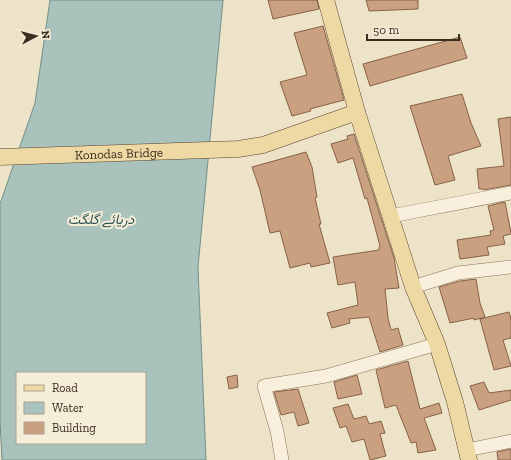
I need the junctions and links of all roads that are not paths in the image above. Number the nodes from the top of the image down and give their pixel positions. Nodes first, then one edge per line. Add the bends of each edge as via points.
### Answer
1 (326, 0) edge
2 (357, 112) junction
3 (0, 157) edge
4 (511, 193) edge
5 (391, 216) junction
6 (511, 267) edge
7 (413, 287) junction
8 (437, 344) junction
9 (511, 441) edge
10 (468, 455) edge
11 (282, 460) edge

1 - 2 main road
2 - 3 main road, Konodas Bridge via 263,145 238,149
2 - 5 main road
4 - 5 street
5 - 7 main road
6 - 7 street via 458,273
7 - 8 main road
8 - 10 main road
8 - 11 street via 326,376 264,386
9 - 10 street

